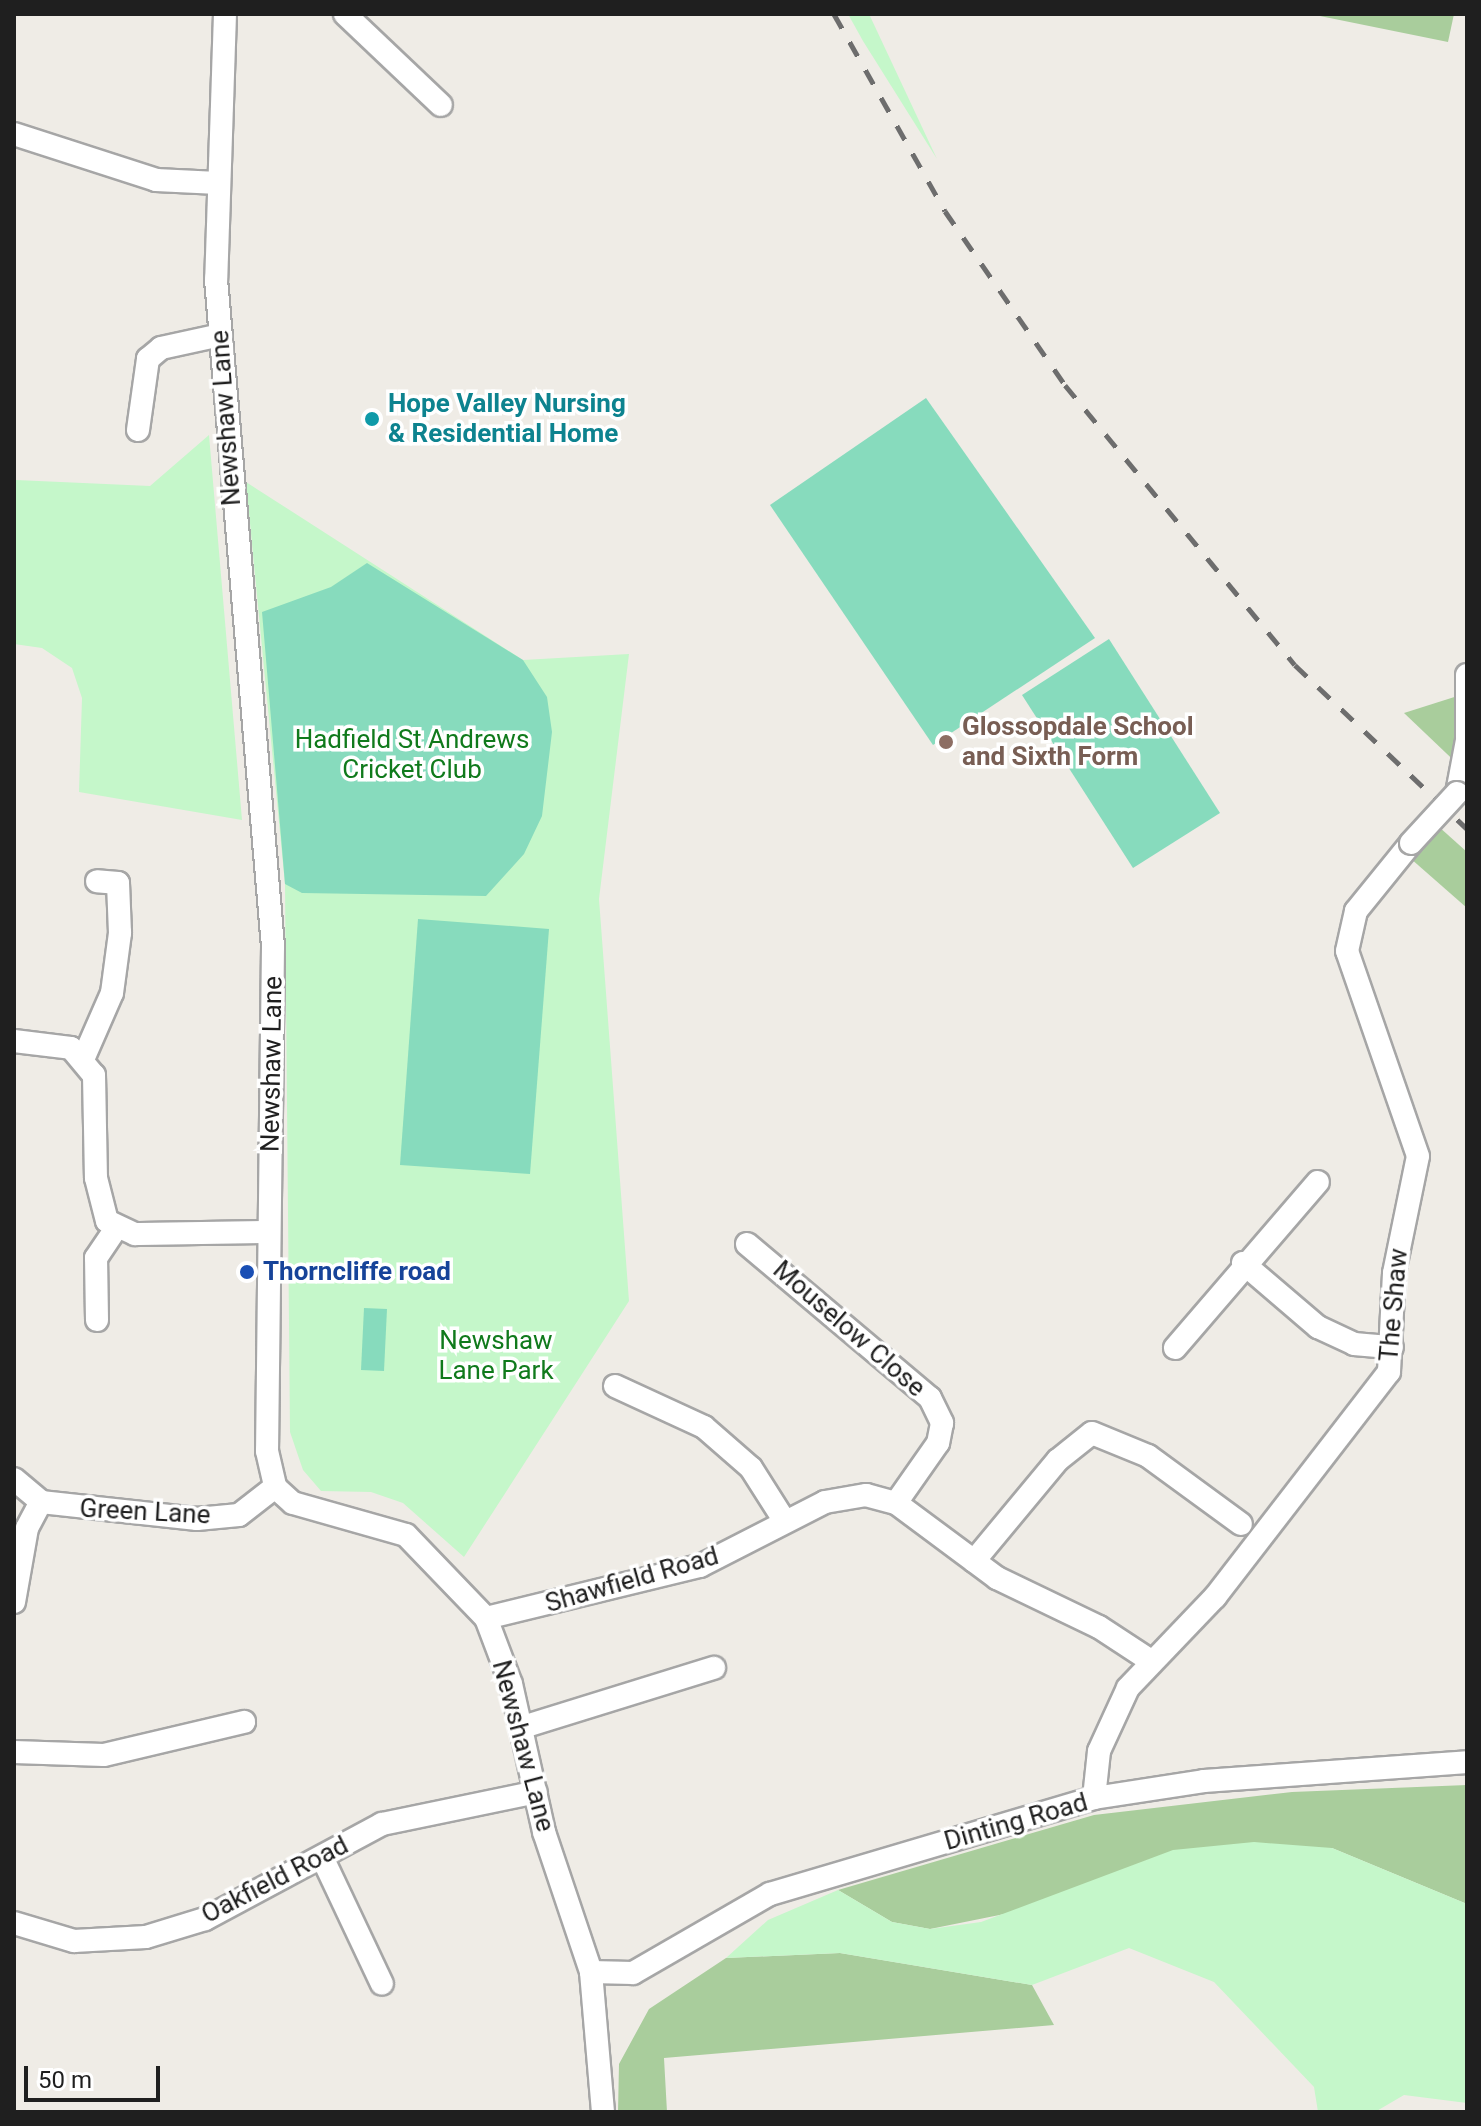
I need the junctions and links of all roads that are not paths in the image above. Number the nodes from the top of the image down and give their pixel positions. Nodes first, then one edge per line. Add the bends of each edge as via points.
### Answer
1 (225, 14) edge
2 (345, 14) edge
3 (441, 105) dead end
4 (14, 134) edge
5 (218, 183) junction
6 (221, 335) junction
7 (138, 430) dead end
8 (1467, 675) edge
9 (1467, 738) edge
10 (97, 881) dead end
11 (14, 1041) edge
12 (84, 1057) junction
13 (1318, 1182) dead end
14 (116, 1228) junction
15 (268, 1232) junction
16 (747, 1244) dead end
17 (1243, 1263) junction
18 (97, 1320) dead end
19 (1392, 1347) junction
20 (1175, 1348) dead end
21 (615, 1386) dead end
22 (14, 1479) edge
23 (275, 1487) junction
24 (41, 1502) junction
25 (896, 1503) junction
26 (784, 1520) junction
27 (1241, 1524) dead end
28 (974, 1561) junction
29 (14, 1602) edge
30 (486, 1618) junction
31 (1151, 1661) junction
32 (714, 1668) dead end
33 (244, 1722) dead end
34 (523, 1727) junction
35 (14, 1752) edge
36 (1467, 1762) edge
37 (536, 1792) junction
38 (1094, 1798) junction
39 (322, 1857) junction
40 (14, 1923) edge
41 (591, 1972) junction
42 (382, 1984) dead end
43 (603, 2112) edge

1 - 5 street, Newshaw Lane
2 - 3 street
4 - 5 street via 156,180
5 - 6 street, Newshaw Lane
6 - 7 street via 161,348 148,359
6 - 15 street, Newshaw Lane via 273,947
8 - 9 street
9 - 19 street, The Shaw, bridge via 1457,793 1356,911 1347,951 1418,1156 1394,1273
10 - 12 street via 118,883 120,933 112,993
11 - 12 street via 48,1041
12 - 14 street via 98,1108 100,1209
13 - 17 street
14 - 15 street via 135,1234
14 - 18 street via 96,1258
15 - 23 street, Newshaw Lane via 266,1421
16 - 25 street, Mouselow Close via 930,1398 942,1423 938,1443
17 - 19 street via 1318,1327 1354,1344
17 - 20 street
19 - 31 street, The Shaw via 1389,1372 1369,1404 1277,1508 1215,1597
21 - 26 street via 636,1400 681,1412 714,1435 767,1487
22 - 24 street
23 - 24 street, Green Lane via 239,1515 197,1519
23 - 30 street, Newshaw Lane via 293,1503 406,1535
24 - 29 street via 27,1528
25 - 26 street, Shawfield Road via 845,1498
25 - 28 street
26 - 30 street, Shawfield Road via 700,1566
27 - 28 street via 1148,1456 1092,1433 1058,1460
28 - 31 street
30 - 34 street, Newshaw Lane
31 - 38 street, The Shaw via 1111,1717 1094,1770
32 - 34 street
33 - 35 street via 104,1755
34 - 37 street, Newshaw Lane
36 - 38 street, Dinting Road via 1204,1781
37 - 39 street, Oakfield Road via 382,1824
37 - 41 street, Newshaw Lane
38 - 41 street, Dinting Road via 770,1894 633,1973
39 - 40 street, Oakfield Road via 205,1919 146,1937 74,1941
39 - 42 street
41 - 43 street, Newshaw Lane

